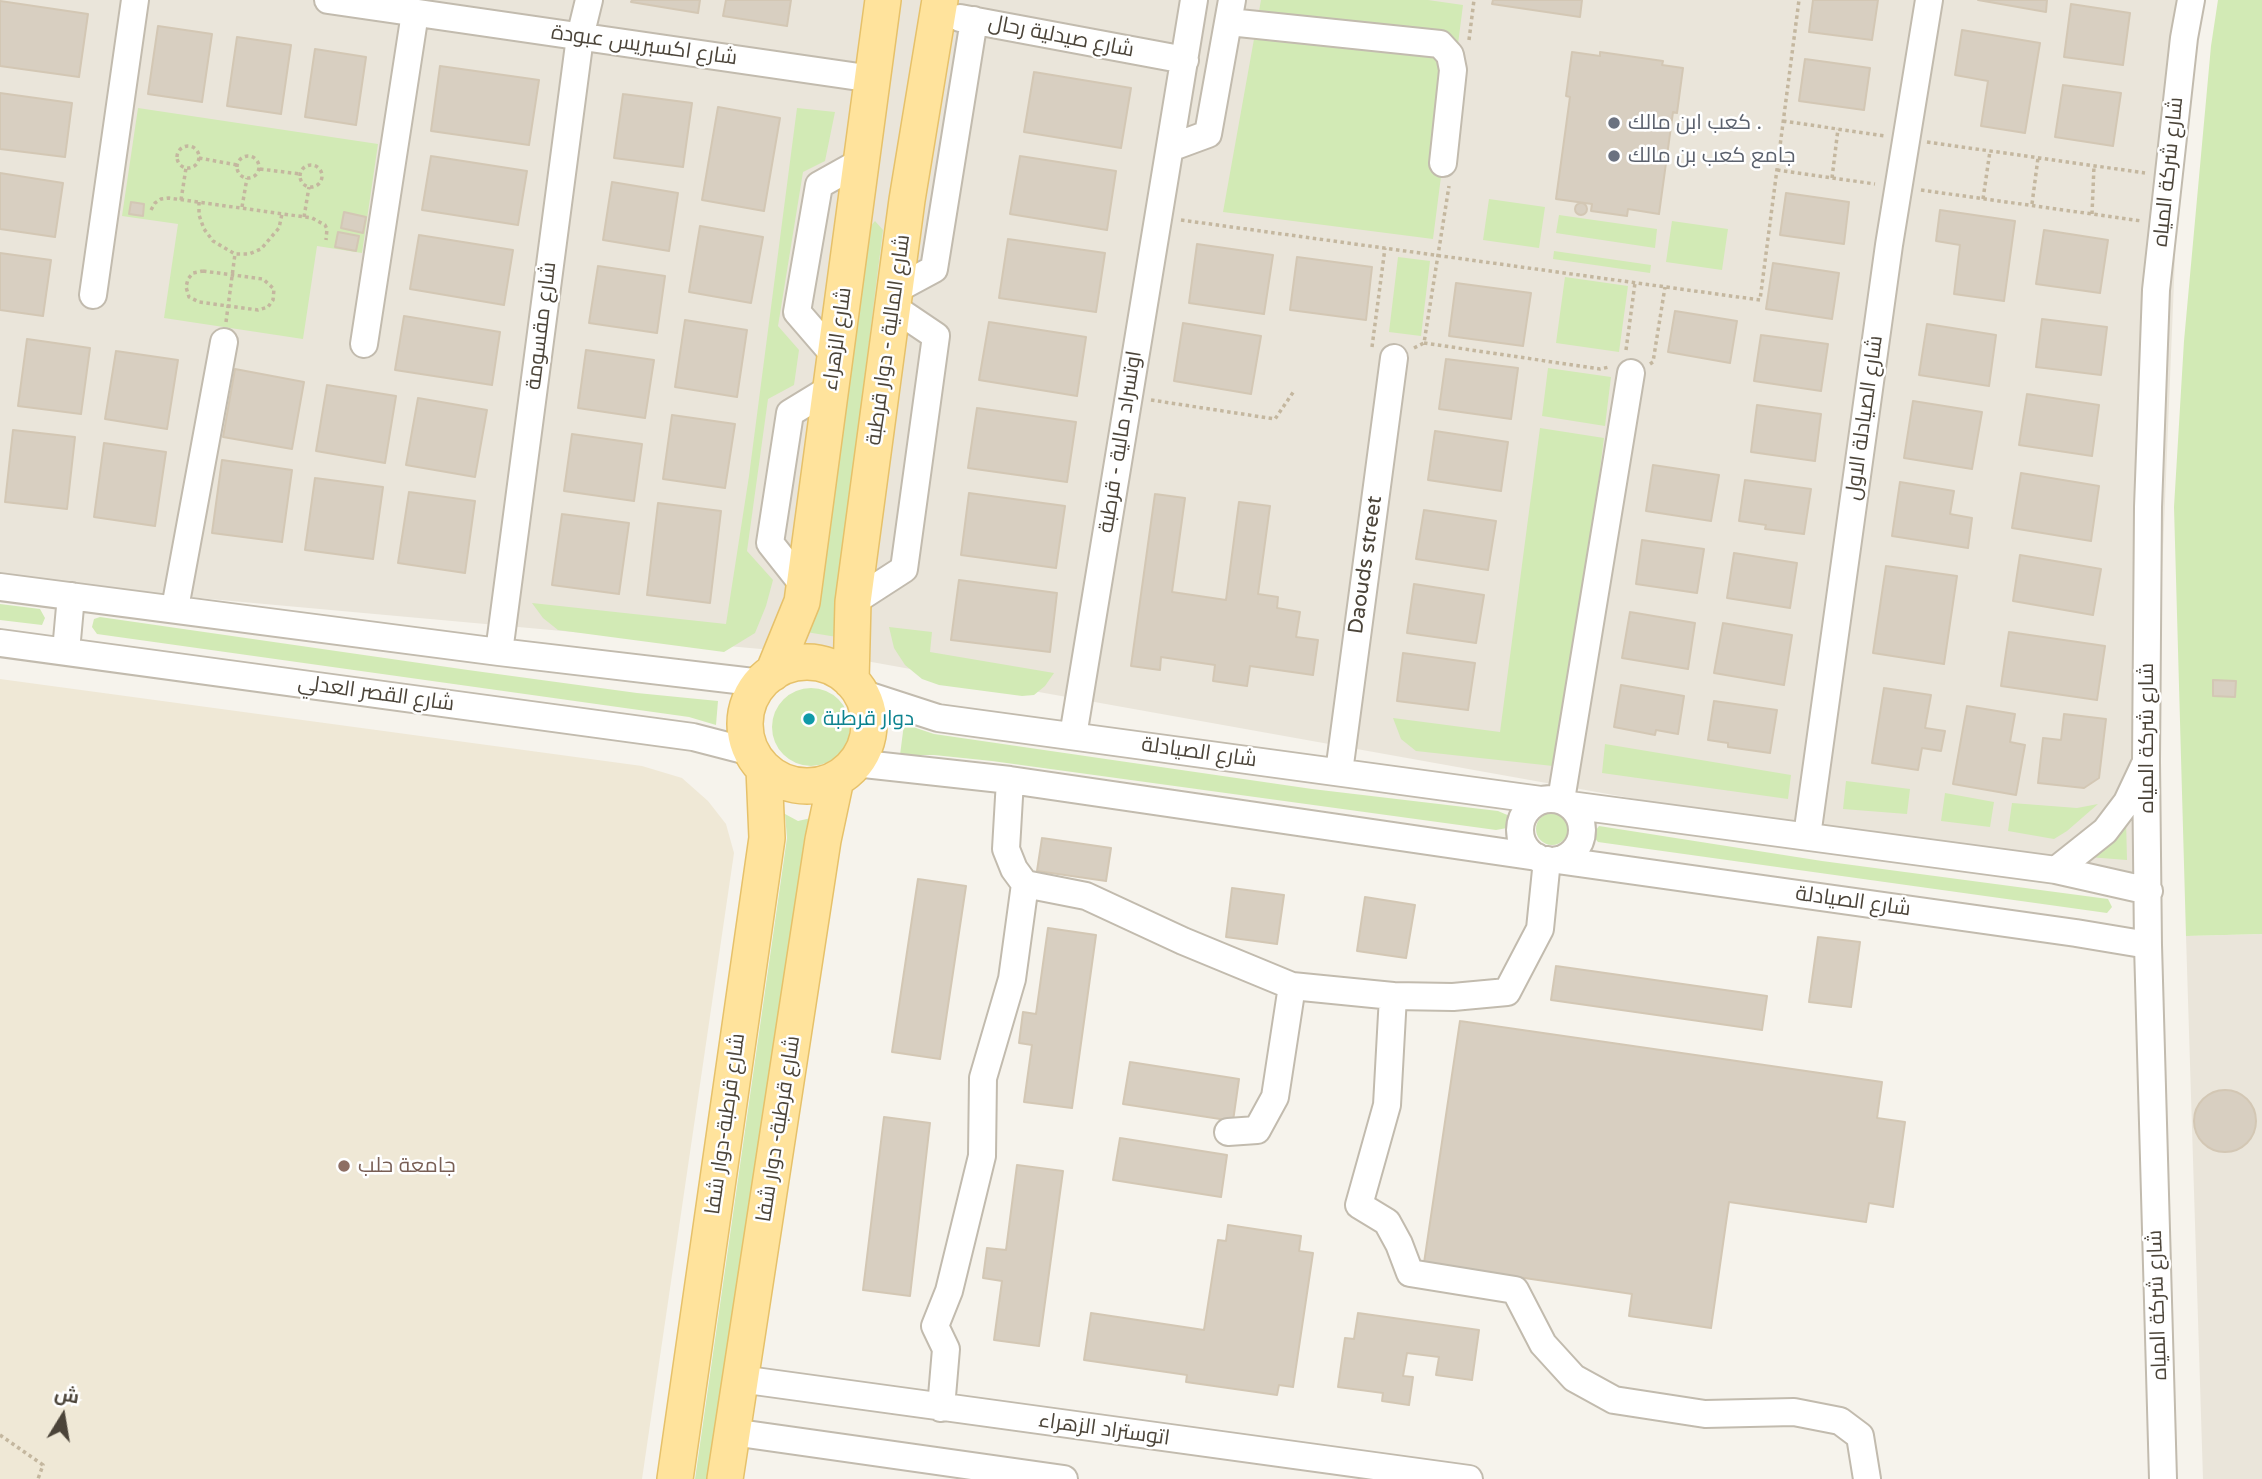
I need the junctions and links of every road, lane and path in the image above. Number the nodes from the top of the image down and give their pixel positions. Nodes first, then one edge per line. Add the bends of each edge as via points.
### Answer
1 (135, 0) edge
2 (328, 0) edge
3 (589, 0) edge
4 (1194, 0) edge
5 (1799, 0) edge
6 (1929, 0) edge
7 (2191, 0) edge
8 (881, 1) edge
9 (939, 7) edge
10 (1230, 11) edge
11 (415, 13) junction
12 (974, 20) junction
13 (580, 37) junction
14 (1185, 60) junction
15 (873, 79) junction
16 (1783, 121) junction
17 (1838, 129) junction
18 (1906, 139) junction
19 (1170, 148) junction
20 (1990, 151) junction
21 (199, 158) junction
22 (2038, 158) junction
23 (1443, 163) dead end
24 (237, 165) junction
25 (2094, 166) junction
26 (186, 168) junction
27 (260, 169) junction
28 (1777, 170) junction
29 (300, 174) junction
30 (2169, 176) junction
31 (247, 178) junction
32 (859, 178) junction
33 (1832, 178) junction
34 (309, 187) junction
35 (1898, 187) junction
36 (1983, 199) junction
37 (181, 200) junction
38 (907, 200) junction
39 (199, 202) junction
40 (2032, 205) junction
41 (242, 208) junction
42 (151, 209) dead end
43 (282, 214) junction
44 (2092, 214) junction
45 (304, 217) junction
46 (1159, 217) junction
47 (2164, 224) junction
48 (326, 240) dead end
49 (1385, 248) junction
50 (234, 254) junction
51 (1439, 256) junction
52 (232, 275) junction
53 (1635, 283) junction
54 (1665, 287) junction
55 (93, 295) dead end
56 (894, 299) junction
57 (228, 306) junction
58 (224, 342) joint
59 (1424, 343) junction
60 (363, 344) dead end
61 (1383, 356) junction
62 (1628, 369) junction
63 (1294, 391) dead end
64 (1128, 397) junction
65 (0, 587) edge
66 (71, 596) junction
67 (853, 602) junction
68 (175, 608) junction
69 (0, 643) edge
70 (66, 651) junction
71 (499, 652) junction
72 (767, 678) junction
73 (856, 687) junction
74 (1073, 736) junction
75 (757, 760) junction
76 (2146, 761) junction
77 (846, 771) junction
78 (1339, 772) junction
79 (1010, 780) junction
80 (1557, 802) junction
81 (1808, 836) junction
82 (1547, 859) junction
83 (2056, 870) junction
84 (1025, 884) junction
85 (2149, 891) junction
86 (2148, 945) junction
87 (1292, 986) junction
88 (1393, 996) junction
89 (1228, 1132) dead end
90 (740, 1379) junction
91 (941, 1408) junction
92 (732, 1432) junction
93 (0, 1435) edge
94 (38, 1479) edge
95 (675, 1479) edge
96 (725, 1479) edge
97 (1064, 1479) edge
98 (1469, 1479) edge
99 (1867, 1479) edge
100 (2162, 1479) edge

1 - 55 street
2 - 11 street, شارع اكسبريس عبودة
3 - 13 street, شارع مقسومة
4 - 14 street, اوتسراد مالية - قرطبة
5 - 16 path
6 - 18 street, شارع الصيادلة الاول
7 - 30 street, شارع شركة المياه
8 - 15 main road, شارع الزهراء
9 - 12 street, شارع صيدلية رحال
9 - 38 main road, شارع المالية - دوار قرطبة
10 - 19 street via 1208,134
10 - 23 street via 1440,44 1450,55 1453,70
11 - 13 street, شارع اكسبريس عبودة
11 - 60 street
12 - 14 street, شارع صيدلية رحال
12 - 56 street via 934,269
13 - 15 street, شارع اكسبريس عبودة
13 - 71 street, شارع مقسومة
14 - 19 street, اوتسراد مالية - قرطبة
15 - 32 main road, شارع الزهراء
16 - 17 path
16 - 28 path
17 - 18 path
17 - 33 path
18 - 20 path
18 - 35 street, شارع الصيادلة الاول
19 - 46 street, اوتسراد مالية - قرطبة
20 - 22 path
20 - 36 path
21 - 24 path
21 - 26 path
21 - 26 path via 195,148 184,146 176,155
22 - 25 path
22 - 40 path
24 - 27 path via 250,156
24 - 31 path via 241,176
25 - 30 path
25 - 44 path
26 - 37 path
27 - 29 path
27 - 31 path
28 - 33 path
28 - 54 path via 1760,300
29 - 34 path
29 - 34 path via 313,164 322,172 320,183
30 - 47 street, شارع شركة المياه
31 - 41 path
32 - 38 main road
32 - 72 main road, شارع الزهراء via 802,602
33 - 35 path
34 - 45 path
35 - 36 path
35 - 81 street, شارع الصيادلة الاول
36 - 40 path
37 - 39 path
37 - 42 path via 161,199
38 - 56 main road, شارع المالية - دوار قرطبة
39 - 41 path
39 - 50 path via 204,229 213,242
40 - 44 path
41 - 43 path
43 - 45 path
43 - 50 path via 279,228 261,249
44 - 47 path
45 - 48 path via 325,225
46 - 49 path
46 - 64 street, اوتسراد مالية - قرطبة
47 - 76 street, شارع شركة المياه via 2156,290 2148,507
49 - 51 path
49 - 61 path
50 - 52 path
51 - 53 path
51 - 59 path
52 - 57 path
52 - 57 path via 193,273 186,287 189,297 199,302
52 - 57 path via 270,283 273,300 258,310
53 - 54 path
53 - 62 path
54 - 62 path via 1653,362
56 - 67 main road, شارع المالية - دوار قرطبة
56 - 67 street via 936,336 904,569
57 - 58 path
58 - 68 street
59 - 61 path
59 - 62 path via 1600,369
61 - 78 street, Daouds street
62 - 80 street
63 - 64 path via 1275,419
64 - 74 street, اوتسراد مالية - قرطبة
65 - 66 street
66 - 68 street
66 - 70 street
67 - 73 main road, شارع المالية - دوار قرطبة
68 - 71 street
69 - 70 street, شارع القصر العدلي
70 - 75 street, شارع القصر العدلي via 693,737
71 - 72 street
72 - 73 main road via 793,664 813,663 834,668
72 - 75 main road via 751,698 745,715 745,734
73 - 74 street, شارع الصيادلة via 938,718
73 - 77 main road via 869,716 867,741
74 - 78 street, شارع الصيادلة
75 - 77 main road via 780,780 798,786 818,786
75 - 95 main road, شارع قرطبة-دوار شفا via 767,838
76 - 83 street via 2127,802 2105,831
76 - 85 street, شارع شركة المياه
77 - 79 street, شارع الصيادلة
77 - 90 main road, شارع قرطبة- دوار شفا via 823,840
78 - 80 street, شارع الصيادلة
79 - 82 street, شارع الصيادلة
79 - 84 street via 1006,849
80 - 81 street, شارع الصيادلة
80 - 82 street via 1581,822 1580,842 1575,850
80 - 82 street via 1532,805 1521,822 1523,842
81 - 83 street, شارع الصيادلة
82 - 86 street, شارع الصيادلة
82 - 88 street via 1540,929 1507,992
83 - 85 street, شارع الصيادلة
84 - 87 street via 1086,896
84 - 91 street via 1012,979 983,1079 982,1156 949,1291 935,1326 946,1349
85 - 86 street, شارع شركة المياه
86 - 100 street, شارع شركة المياه
87 - 88 street
87 - 89 street via 1275,1097 1257,1130
88 - 99 street via 1387,1105 1359,1205 1387,1222 1410,1273 1515,1290 1543,1344 1574,1378 1614,1400 1705,1413 1794,1412 1840,1421 1860,1436
90 - 91 street, اتوستراد الزهراء
90 - 92 main road, شارع قرطبة- دوار شفا
91 - 98 street, اتوستراد الزهراء
92 - 96 main road, شارع قرطبة- دوار شفا
92 - 97 street
93 - 94 path via 43,1465

